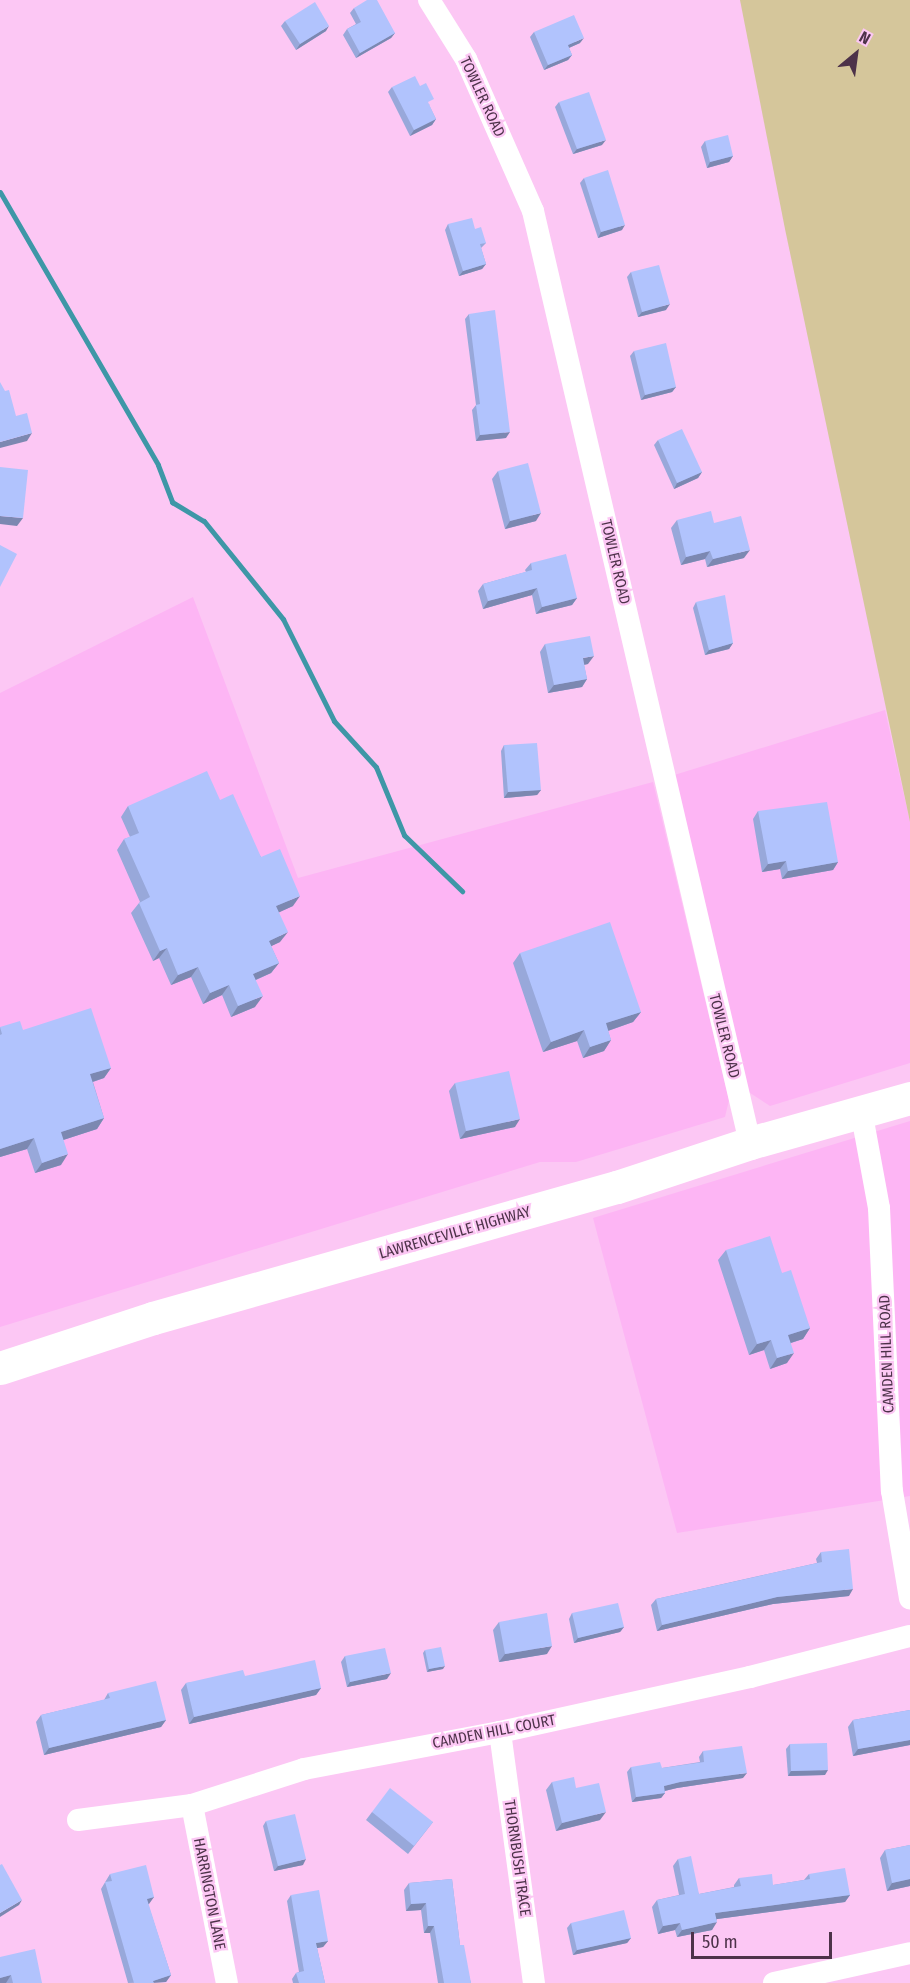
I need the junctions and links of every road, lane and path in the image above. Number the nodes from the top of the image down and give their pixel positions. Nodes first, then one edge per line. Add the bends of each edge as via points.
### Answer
1 (429, 0) edge
2 (910, 1098) edge
3 (861, 1110) junction
4 (750, 1143) junction
5 (0, 1368) edge
6 (910, 1599) edge
7 (910, 1636) edge
8 (500, 1732) junction
9 (192, 1805) junction
10 (78, 1820) dead end
11 (910, 1953) edge
12 (227, 1983) edge
13 (534, 1983) edge
14 (774, 1983) edge

1 - 4 street, TOWLER ROAD via 466,58 533,211
2 - 3 main road, LAWRENCEVILLE HIGHWAY
3 - 4 main road, LAWRENCEVILLE HIGHWAY
3 - 6 street, CAMDEN HILL ROAD via 879,1208 892,1491
4 - 5 main road, LAWRENCEVILLE HIGHWAY via 617,1187 153,1318
7 - 8 street, CAMDEN HILL COURT via 750,1677
8 - 9 street, CAMDEN HILL COURT via 304,1769
8 - 13 street, THORNBUSH TRACE
9 - 10 street, CAMDEN HILL COURT
9 - 12 street, HARRINGTON LANE
11 - 14 street

